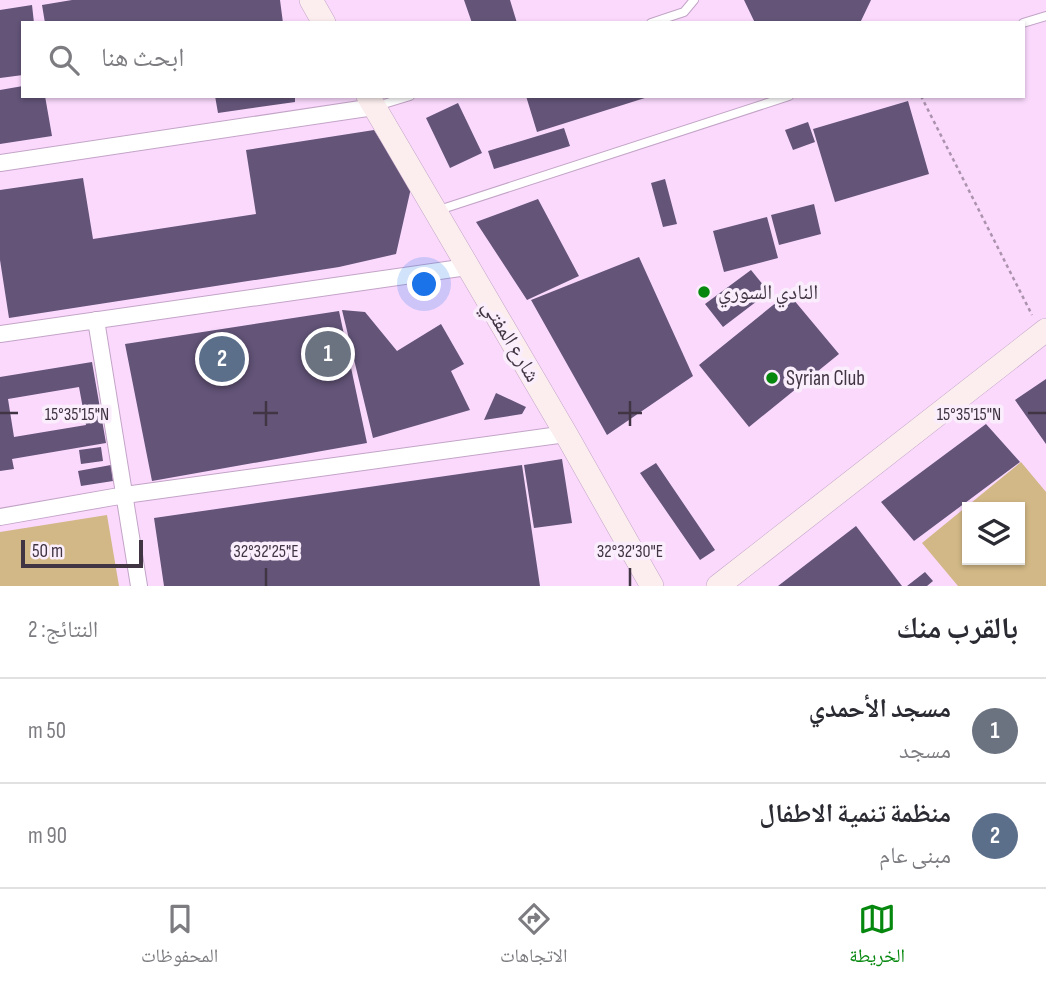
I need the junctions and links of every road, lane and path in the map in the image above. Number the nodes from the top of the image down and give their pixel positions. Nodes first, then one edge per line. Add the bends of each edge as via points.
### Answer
1 (311, 0) edge
2 (694, 0) edge
3 (1046, 16) edge
4 (323, 21) edge
5 (657, 21) edge
6 (1025, 22) edge
7 (398, 98) edge
8 (783, 98) edge
9 (922, 98) edge
10 (371, 102) edge
11 (0, 163) edge
12 (436, 211) junction
13 (467, 267) junction
14 (96, 320) junction
15 (1044, 332) edge
16 (0, 334) edge
17 (566, 434) junction
18 (125, 495) junction
19 (0, 517) edge
20 (139, 586) edge
21 (652, 586) edge
22 (718, 586) edge

1 - 4 street
2 - 5 lane via 684,12
3 - 6 lane
7 - 10 lane
8 - 12 lane
9 - 15 path
10 - 11 street
10 - 12 street, شارع المفتي
12 - 13 street, شارع المفتي
13 - 14 street
13 - 17 street, شارع المفتي
14 - 16 street
14 - 18 street
15 - 22 street
17 - 18 street
17 - 21 street, شارع المفتي
18 - 19 street
18 - 20 street

